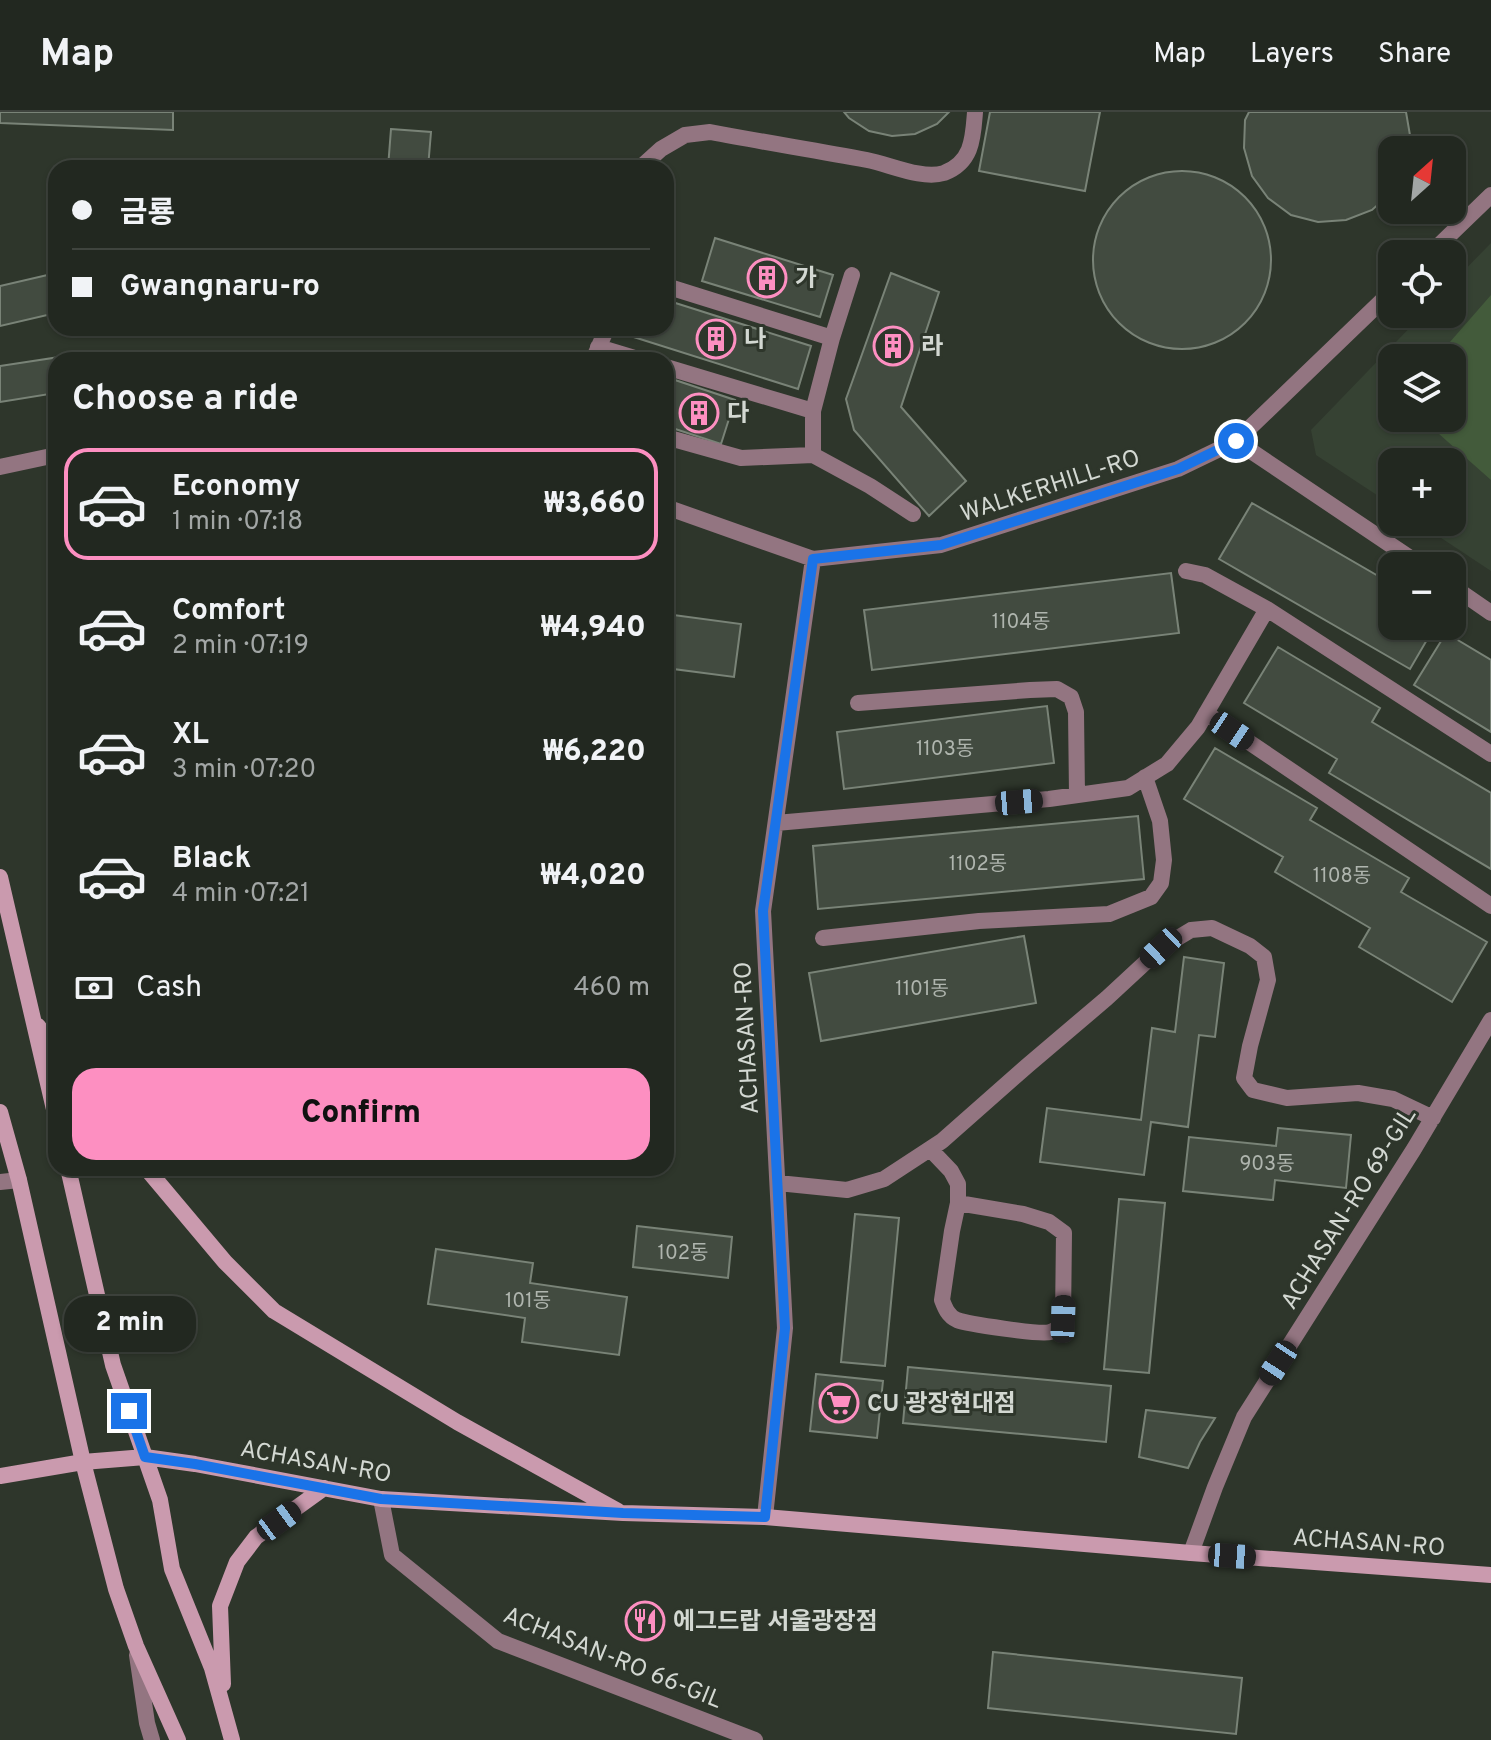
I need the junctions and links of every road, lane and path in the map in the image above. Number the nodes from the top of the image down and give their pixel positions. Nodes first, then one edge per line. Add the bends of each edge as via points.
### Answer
1 (975, 112) edge
2 (649, 160) edge
3 (1491, 195) edge
4 (1444, 240) edge
5 (852, 275) dead end
6 (674, 289) edge
7 (1378, 304) edge
8 (832, 338) junction
9 (674, 369) edge
10 (813, 411) junction
11 (674, 439) edge
12 (1236, 441) junction
13 (813, 455) junction
14 (48, 457) edge
15 (0, 467) edge
16 (674, 510) edge
17 (913, 514) dead end
18 (1401, 552) edge
19 (813, 559) junction
20 (1186, 571) dead end
21 (1466, 596) edge
22 (1267, 609) junction
23 (1491, 613) edge
24 (858, 703) dead end
25 (1206, 713) junction
26 (1491, 754) edge
27 (1145, 777) junction
28 (1077, 795) junction
29 (776, 823) junction
30 (0, 877) edge
31 (1491, 906) edge
32 (823, 938) dead end
33 (33, 1020) junction
34 (1491, 1020) edge
35 (48, 1040) edge
36 (48, 1084) edge
37 (0, 1112) edge
38 (1433, 1118) junction
39 (930, 1149) junction
40 (70, 1176) edge
41 (153, 1176) edge
42 (19, 1180) junction
43 (0, 1182) edge
44 (778, 1183) junction
45 (958, 1203) junction
46 (145, 1457) junction
47 (83, 1462) junction
48 (0, 1476) edge
49 (324, 1488) junction
50 (381, 1499) junction
51 (623, 1513) junction
52 (765, 1517) junction
53 (1191, 1553) junction
54 (1491, 1575) edge
55 (136, 1646) junction
56 (225, 1714) junction
57 (176, 1734) edge
58 (152, 1740) edge
59 (232, 1740) edge
60 (755, 1740) edge

1 - 2 street via 972,144 961,162 930,176 710,132 685,135
3 - 4 street
5 - 8 street
6 - 8 street
7 - 12 street, WALKERHILL-RO
8 - 10 street
9 - 10 street
10 - 13 street
11 - 13 street via 741,458
12 - 18 street
12 - 19 street, WALKERHILL-RO via 1178,469 941,545
13 - 17 street
14 - 15 street
16 - 19 street, WALKERHILL-RO
19 - 29 street, ACHASAN-RO
20 - 22 street via 1205,575
21 - 23 street
22 - 25 street
22 - 26 street
24 - 28 street via 1057,689 1071,697 1076,712
25 - 27 street via 1167,764
25 - 31 street
27 - 28 street via 1128,788
27 - 32 street via 1160,821 1164,860 1161,883 1151,897 1109,914
28 - 29 street
29 - 44 street, ACHASAN-RO via 763,911
30 - 33 main road
33 - 35 main road
33 - 36 main road
34 - 38 street, ACHASAN-RO 69-GIL
37 - 42 main road
38 - 39 street via 1393,1099 1358,1093 1287,1098 1253,1090 1244,1078 1268,980 1264,957 1212,928 1191,930 1161,948
38 - 53 street, ACHASAN-RO 69-GIL via 1244,1417
39 - 44 street via 884,1179 847,1190
39 - 45 street via 958,1184
40 - 46 main road via 113,1365
41 - 51 main road via 274,1311 457,1422
42 - 43 street
42 - 47 main road
44 - 52 street, ACHASAN-RO via 785,1328
45 - 45 street via 942,1300 946,1310 956,1319 985,1325 1048,1334 1058,1329 1063,1319 1064,1233 1023,1214
46 - 47 main road, ACHASAN-RO
46 - 49 main road, ACHASAN-RO
46 - 56 main road via 160,1500 172,1569
47 - 48 main road, ACHASAN-RO
47 - 55 main road
49 - 50 main road, ACHASAN-RO
49 - 56 main road via 256,1537 237,1562 220,1606
50 - 51 main road, ACHASAN-RO
50 - 60 street, ACHASAN-RO 66-GIL via 392,1555 498,1641
51 - 52 main road, ACHASAN-RO
52 - 53 main road, ACHASAN-RO
53 - 54 main road, ACHASAN-RO
55 - 57 main road
55 - 58 street
56 - 59 main road

